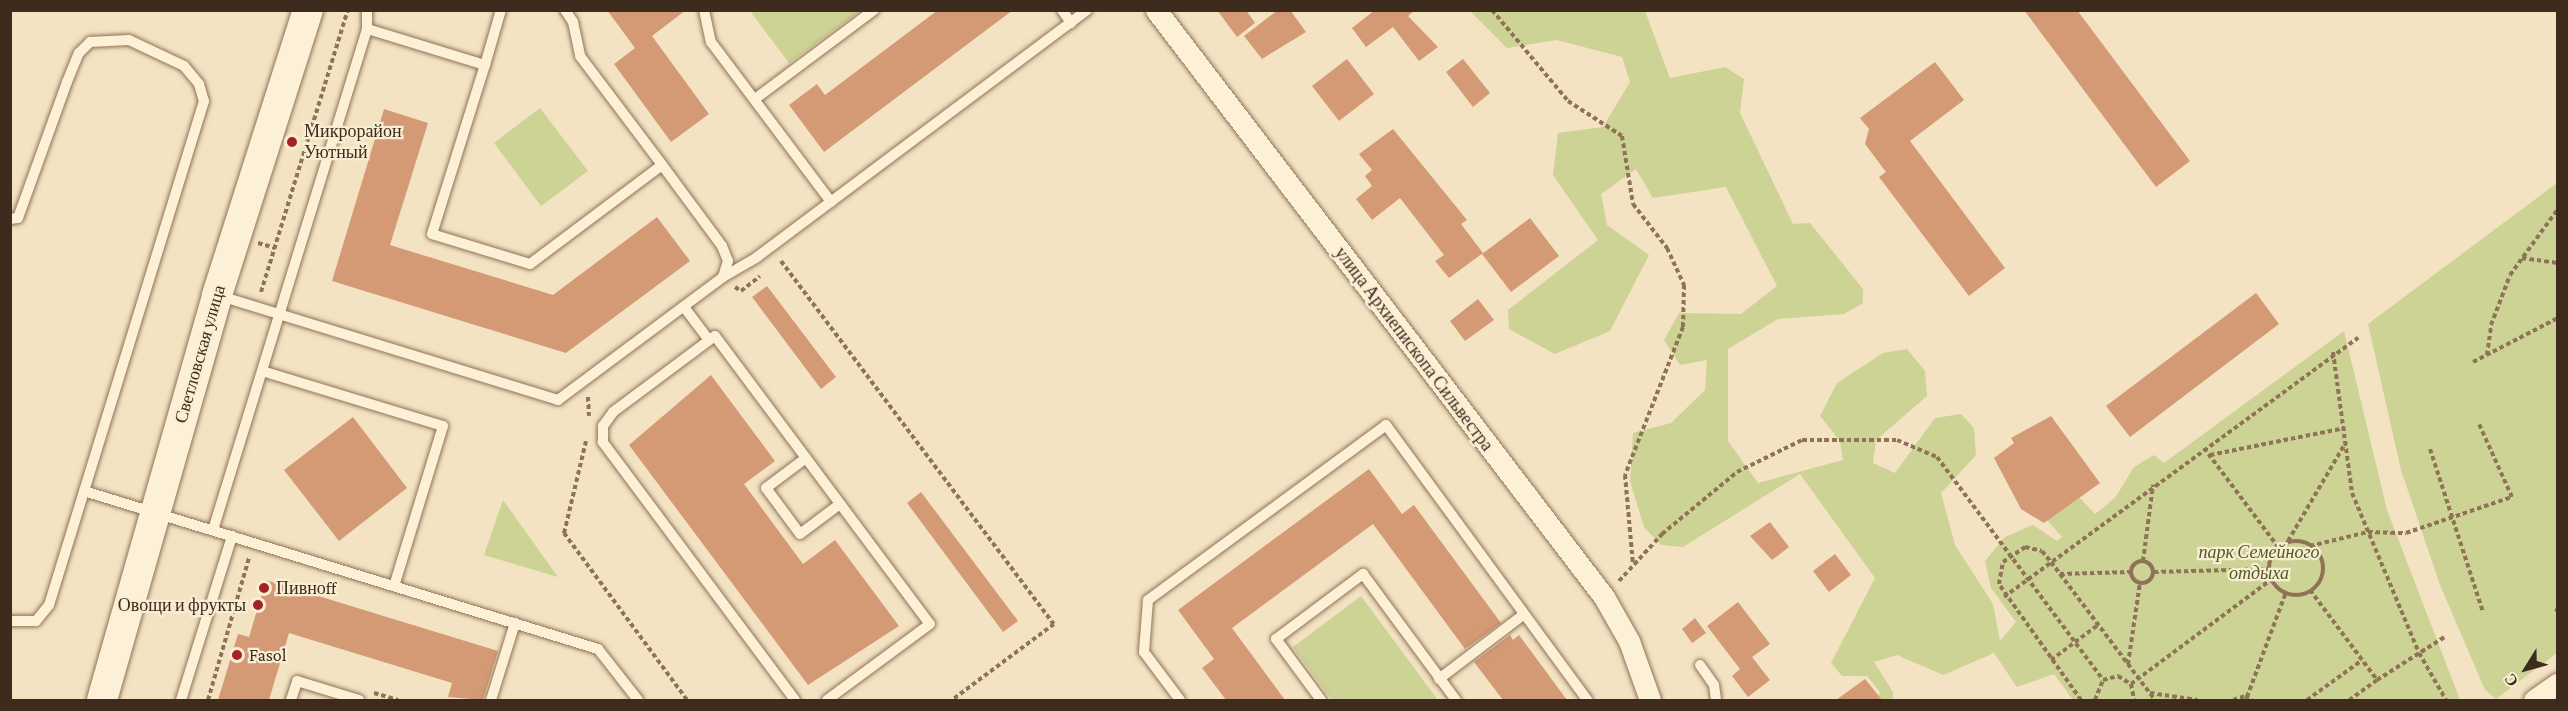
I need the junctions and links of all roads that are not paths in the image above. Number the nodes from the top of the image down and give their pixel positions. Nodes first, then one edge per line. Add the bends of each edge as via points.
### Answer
1 (308, 10) edge
2 (367, 10) edge
3 (501, 10) edge
4 (565, 10) edge
5 (704, 10) edge
6 (874, 10) edge
7 (1062, 10) edge
8 (1087, 10) edge
9 (1156, 10) edge
10 (1071, 23) junction
11 (367, 29) junction
12 (485, 65) junction
13 (755, 99) junction
14 (662, 165) junction
15 (831, 202) junction
16 (10, 219) edge
17 (723, 277) junction
18 (217, 295) junction
19 (684, 307) junction
20 (280, 314) junction
21 (709, 340) junction
22 (262, 370) junction
23 (806, 458) junction
24 (84, 491) junction
25 (840, 504) junction
26 (156, 512) junction
27 (213, 530) junction
28 (232, 536) junction
29 (394, 586) junction
30 (1523, 615) junction
31 (10, 621) edge
32 (515, 623) junction
33 (1700, 665) dead end
34 (1439, 678) junction
35 (2558, 683) edge
36 (102, 700) edge
37 (181, 700) edge
38 (291, 700) edge
39 (359, 700) edge
40 (491, 700) edge
41 (638, 700) edge
42 (795, 700) edge
43 (827, 700) edge
44 (1180, 700) edge
45 (1321, 700) edge
46 (1456, 700) edge
47 (1587, 700) edge
48 (1650, 700) edge
49 (1716, 700) edge
50 (2534, 700) edge

1 - 18 street, Светловская улица
2 - 11 lane
3 - 12 lane
4 - 14 lane via 573,21 580,56
5 - 13 lane via 711,42
6 - 13 lane
7 - 10 lane
8 - 10 lane
9 - 48 street, улица Архиепископа Сильвестра via 1604,597 1629,641
10 - 15 lane
11 - 12 lane
11 - 20 lane
12 - 14 lane via 432,234 530,264
13 - 15 lane
14 - 17 lane via 722,246 728,261
15 - 17 lane
16 - 24 lane via 18,218 75,63 90,42 129,40 184,66 199,84 204,101
17 - 19 lane
18 - 20 lane
18 - 26 street, Светловская улица
19 - 20 lane via 558,400
19 - 21 lane
20 - 22 lane
21 - 23 lane via 715,336
21 - 42 lane via 612,412 603,426 603,442
22 - 27 lane
22 - 29 lane via 443,426
23 - 25 lane
23 - 25 lane via 766,488 800,534
24 - 26 lane
24 - 31 lane via 49,605 36,621
25 - 43 lane via 930,624
26 - 27 lane
26 - 36 street, Светловская улица
27 - 28 lane
28 - 29 lane
28 - 37 lane
29 - 32 lane
30 - 34 lane
30 - 44 lane via 1386,425 1148,600 1144,652
30 - 47 lane
32 - 40 lane
32 - 41 lane via 598,649
33 - 49 lane via 1714,685
34 - 45 lane via 1364,574 1276,639
34 - 46 lane
35 - 50 street
38 - 39 lane via 297,681

